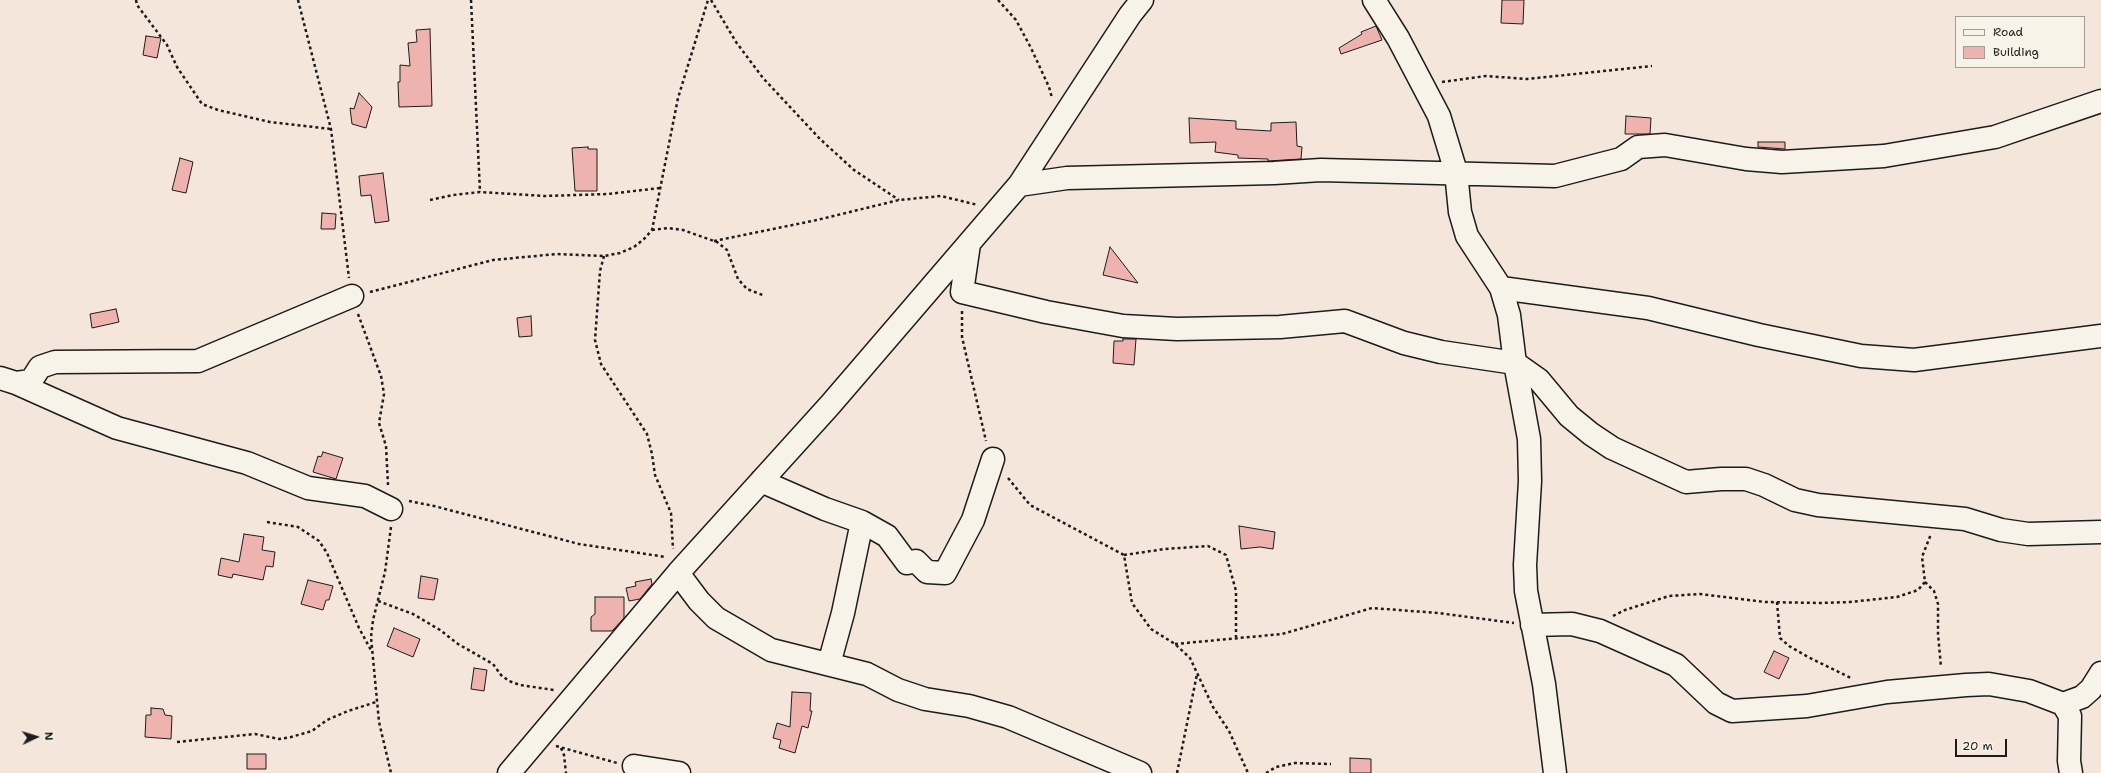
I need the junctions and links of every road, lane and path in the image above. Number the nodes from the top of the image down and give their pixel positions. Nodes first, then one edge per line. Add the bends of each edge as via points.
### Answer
1 (136, 0) edge
2 (298, 0) edge
3 (471, 0) edge
4 (708, 0) edge
5 (711, 0) edge
6 (998, 0) edge
7 (1142, 0) edge
8 (1374, 0) edge
9 (1652, 66) dead end
10 (1422, 85) junction
11 (2101, 101) edge
12 (1058, 126) junction
13 (331, 129) junction
14 (1456, 172) junction
15 (1019, 185) junction
16 (660, 188) junction
17 (480, 192) junction
18 (430, 200) dead end
19 (899, 200) junction
20 (996, 211) junction
21 (652, 230) junction
22 (714, 240) junction
23 (969, 244) junction
24 (604, 256) junction
25 (1501, 288) junction
26 (962, 292) junction
27 (352, 296) junction
28 (765, 296) dead end
29 (2101, 336) edge
30 (1515, 363) junction
31 (8, 380) edge
32 (993, 459) junction
33 (761, 481) junction
34 (398, 505) joint
35 (1943, 518) junction
36 (267, 522) dead end
37 (862, 522) junction
38 (2101, 532) edge
39 (1124, 554) junction
40 (676, 566) junction
41 (1925, 582) junction
42 (378, 601) dead end
43 (1777, 602) junction
44 (1532, 625) junction
45 (1588, 628) junction
46 (1236, 637) junction
47 (1175, 644) junction
48 (373, 654) dead end
49 (829, 664) junction
50 (2101, 673) edge
51 (1197, 674) junction
52 (1858, 681) dead end
53 (1944, 688) junction
54 (376, 690) dead end
55 (575, 693) junction
56 (376, 702) junction
57 (2063, 704) junction
58 (539, 739) junction
59 (177, 742) dead end
60 (561, 747) junction
61 (1331, 764) dead end
62 (634, 766) joint
63 (391, 773) edge
64 (509, 773) edge
65 (566, 773) edge
66 (679, 773) edge
67 (1140, 773) edge
68 (1177, 773) edge
69 (1248, 773) edge
70 (1266, 773) edge
71 (1555, 773) edge
72 (2071, 773) edge

1 - 13 path via 137,5 167,45 177,67 202,104 270,122
2 - 13 path
3 - 17 path
4 - 16 path via 678,98
5 - 19 path via 736,42 762,78 820,139 854,170
6 - 12 path via 1016,20 1031,48 1049,87
7 - 12 street
8 - 10 street via 1398,38
9 - 10 path via 1526,79 1486,76
10 - 14 street via 1439,116
11 - 14 street via 1995,137 1884,156 1782,162 1746,159 1665,145 1638,147 1621,160 1554,176
12 - 15 street
13 - 27 path
14 - 15 street via 1321,170 1067,178
14 - 25 street via 1460,212 1467,236
15 - 20 street
16 - 17 path via 608,194 545,196
16 - 21 path
17 - 18 path
19 - 20 path via 941,196 967,201
19 - 22 path via 818,220
20 - 23 street
21 - 22 path via 683,230
21 - 24 path via 634,247
22 - 28 path via 727,250 738,280 747,289
23 - 26 street
23 - 33 street
24 - 27 path via 556,254 493,260
24 - 40 path via 600,271 595,340 601,364 647,434 655,475 671,513
25 - 29 street via 1648,308 1861,356 1914,360
25 - 30 street via 1509,315
26 - 30 street via 1046,312 1123,326 1177,329 1280,327 1345,321 1404,343 1441,352
26 - 32 path via 962,337 989,454
27 - 31 street via 198,361 55,362 40,367 31,381
30 - 35 street via 1539,380 1569,416 1591,434 1612,448 1686,482 1746,479 1795,500 1818,505
30 - 44 street via 1529,439 1530,481 1525,565 1526,591
31 - 34 street via 117,428 247,463 308,488 365,496
32 - 37 street via 973,520 945,573 927,572 916,561 907,563 887,536
32 - 39 path via 1030,505
33 - 37 street
33 - 40 street
34 - 40 path via 434,506
35 - 38 street via 1965,519 2001,530 2028,534
35 - 41 path via 1930,536 1922,557
36 - 48 path via 298,527 319,541 327,553
37 - 49 street via 843,613
39 - 46 path via 1208,546 1226,555 1236,591
39 - 47 path via 1132,603 1150,629
40 - 49 street via 699,601 716,618 771,650
40 - 55 street
41 - 43 path via 1918,590 1897,597 1850,602
41 - 53 path via 1934,590 1938,604 1938,634
42 - 55 path via 413,614 440,630 458,644 493,664 509,681
43 - 45 path via 1735,600 1700,594 1669,596 1624,610
43 - 52 path via 1780,638 1830,670
44 - 45 street via 1572,624
44 - 46 path via 1372,608 1282,634
44 - 71 street via 1544,684
45 - 53 street via 1676,665 1716,703 1732,711 1807,706 1887,692
46 - 47 path
47 - 51 path via 1190,658
49 - 67 street via 867,674 898,690 925,699 969,706 1008,717
50 - 57 street via 2091,689 2082,697
51 - 68 path
51 - 69 path via 1213,707 1229,731
53 - 57 street via 1995,685 2040,694
54 - 56 path
55 - 58 street
56 - 59 path via 327,720 312,731 291,737 279,739 255,734
56 - 63 path
57 - 72 street via 2070,716
58 - 60 path
58 - 64 street
60 - 62 path
60 - 65 path
61 - 70 path via 1295,763 1276,767
62 - 66 street

